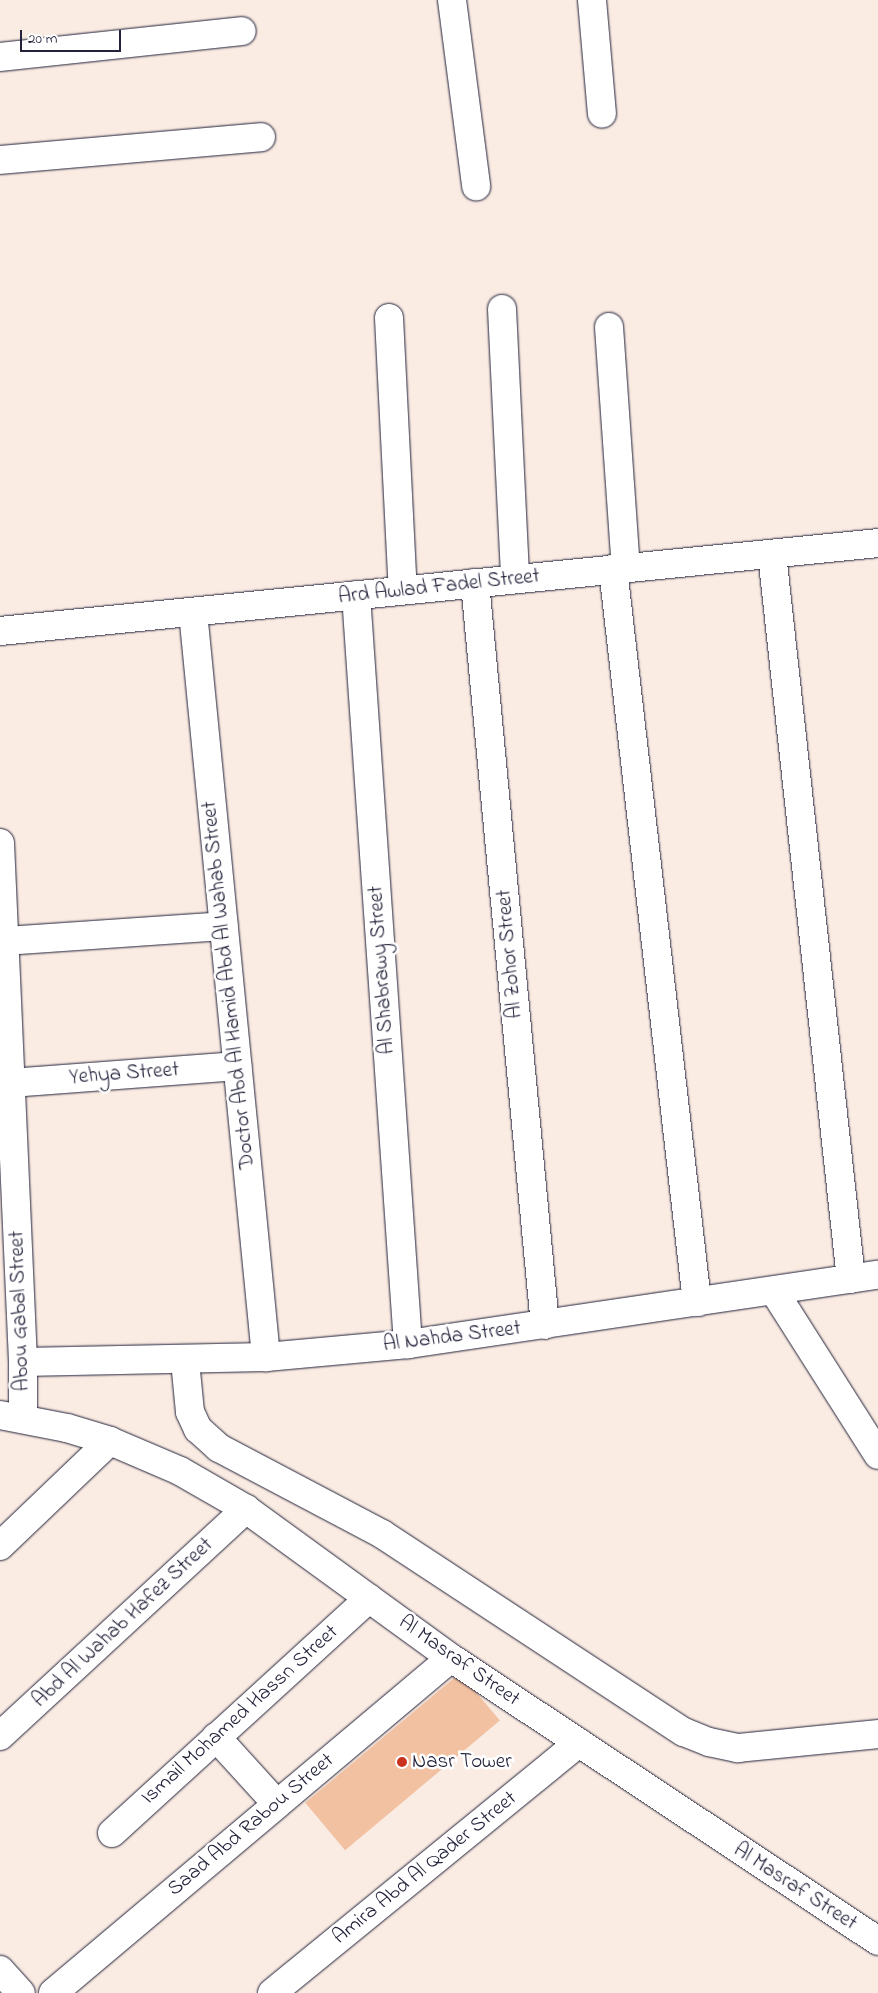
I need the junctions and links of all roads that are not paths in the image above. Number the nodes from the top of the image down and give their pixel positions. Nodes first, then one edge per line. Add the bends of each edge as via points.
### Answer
1 (452, 0) edge
2 (592, 0) edge
3 (242, 31) dead end
4 (0, 57) edge
5 (602, 114) dead end
6 (261, 137) dead end
7 (0, 160) edge
8 (476, 186) dead end
9 (502, 309) dead end
10 (390, 318) dead end
11 (609, 328) dead end
12 (878, 542) edge
13 (772, 554) junction
14 (620, 569) junction
15 (515, 579) junction
16 (475, 583) junction
17 (403, 590) junction
18 (356, 595) junction
19 (193, 612) junction
20 (0, 631) edge
21 (0, 843) edge
22 (223, 926) junction
23 (3, 934) edge
24 (237, 1066) junction
25 (11, 1083) junction
26 (878, 1275) edge
27 (851, 1279) junction
28 (774, 1291) junction
29 (698, 1302) junction
30 (545, 1326) junction
31 (408, 1344) junction
32 (266, 1358) junction
33 (185, 1361) junction
34 (23, 1362) junction
35 (11, 1417) edge
36 (110, 1441) junction
37 (878, 1455) edge
38 (246, 1509) junction
39 (0, 1546) edge
40 (368, 1598) junction
41 (451, 1658) junction
42 (878, 1734) edge
43 (0, 1736) edge
44 (216, 1737) junction
45 (579, 1743) junction
46 (276, 1803) junction
47 (112, 1833) dead end
48 (878, 1942) edge
49 (0, 1970) edge
50 (21, 1993) edge
51 (53, 1993) edge
52 (272, 1993) edge

1 - 8 street
2 - 5 street
3 - 4 street
6 - 7 street
9 - 15 street
10 - 17 street
11 - 14 street
12 - 13 street, Ard Awlad Fadel Street
13 - 14 street, Ard Awlad Fadel Street
13 - 27 street
14 - 15 street, Ard Awlad Fadel Street
14 - 29 street
15 - 16 street, Ard Awlad Fadel Street
16 - 17 street, Ard Awlad Fadel Street
16 - 30 street, Al Zohor Street
17 - 18 street, Ard Awlad Fadel Street
18 - 19 street, Ard Awlad Fadel Street
18 - 31 street, Al Shabrawy Street
19 - 20 street, Ard Awlad Fadel Street
19 - 22 street, Doctor Abd Al Hamid Abd Al Wahab Street
21 - 23 street, Abou Gabal Street
22 - 23 street
22 - 24 street, Doctor Abd Al Hamid Abd Al Wahab Street
23 - 25 street, Abou Gabal Street
24 - 25 street, Yehya Street
24 - 32 street, Doctor Abd Al Hamid Abd Al Wahab Street
25 - 34 street, Abou Gabal Street
26 - 27 street, Al Nahda Street
27 - 28 street, Al Nahda Street
28 - 29 street, Al Nahda Street
28 - 37 street
29 - 30 street, Al Nahda Street
30 - 31 street, Al Nahda Street
31 - 32 street, Al Nahda Street
32 - 33 street, Al Nahda Street
33 - 34 street, Al Nahda Street
33 - 42 street via 190,1412 198,1429 219,1448 382,1534 684,1732 738,1748
34 - 35 street, Abou Gabal Street
35 - 36 street, Al Masraf Street
36 - 38 street, Al Masraf Street via 180,1471
36 - 39 street
38 - 40 street, Al Masraf Street
38 - 43 street, Abd Al Wahab Hafez Street
40 - 41 street, Al Masraf Street
40 - 44 street, Ismail Mohamed Hassn Street
41 - 45 street, Al Masraf Street
41 - 46 street, Saad Abd Rabou Street
44 - 46 street
44 - 47 street, Ismail Mohamed Hassn Street
45 - 48 street, Al Masraf Street
45 - 52 street, Amira Abd Al Qader Street
46 - 51 street, Saad Abd Rabou Street
49 - 50 street

